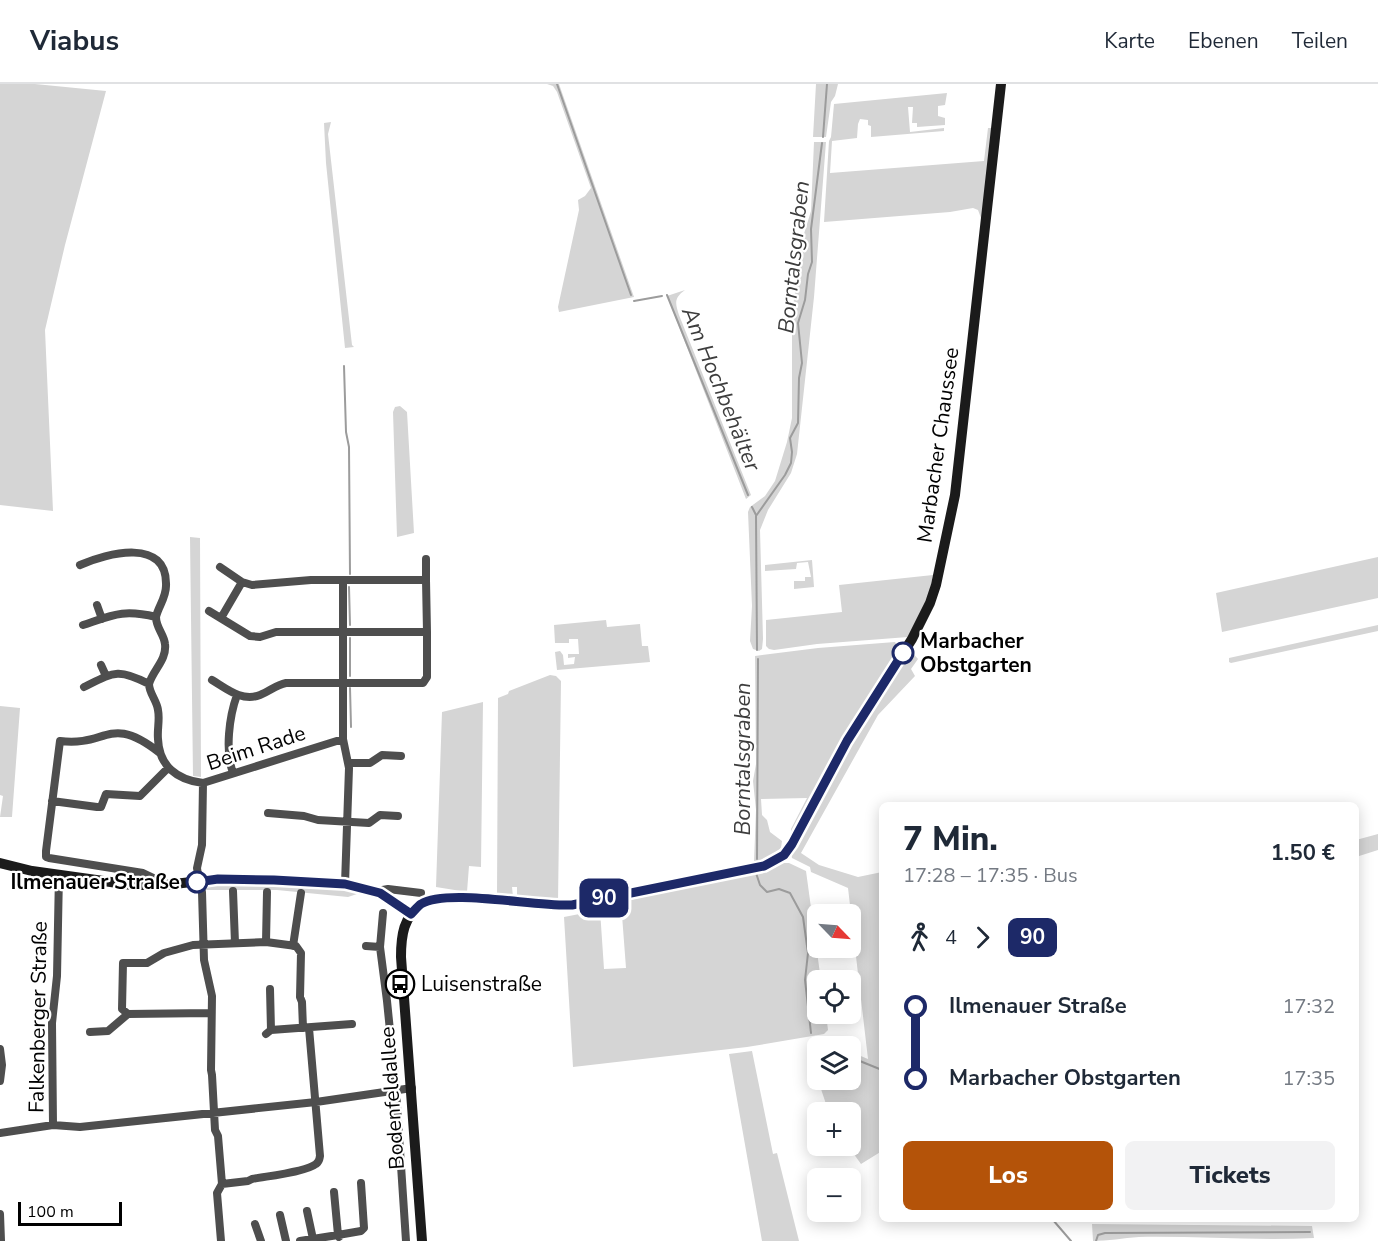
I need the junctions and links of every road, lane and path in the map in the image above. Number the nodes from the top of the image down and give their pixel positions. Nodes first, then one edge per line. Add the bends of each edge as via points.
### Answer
1 (1001, 84) edge
2 (426, 559) dead end
3 (80, 565) dead end
4 (220, 567) dead end
5 (343, 580) junction
6 (426, 580) junction
7 (243, 582) junction
8 (97, 605) dead end
9 (209, 612) dead end
10 (156, 617) junction
11 (221, 618) junction
12 (102, 619) junction
13 (83, 626) dead end
14 (343, 631) junction
15 (427, 632) junction
16 (101, 665) dead end
17 (106, 676) junction
18 (212, 680) dead end
19 (343, 682) junction
20 (149, 684) junction
21 (84, 687) dead end
22 (237, 695) junction
23 (344, 739) junction
24 (160, 753) junction
25 (401, 756) dead end
26 (349, 762) junction
27 (168, 768) junction
28 (233, 773) junction
29 (203, 783) junction
30 (52, 802) junction
31 (268, 813) dead end
32 (398, 816) dead end
33 (348, 822) junction
34 (0, 863) edge
35 (59, 874) junction
36 (345, 884) junction
37 (165, 885) junction
38 (201, 887) junction
39 (233, 891) dead end
40 (376, 891) junction
41 (267, 892) dead end
42 (301, 893) dead end
43 (421, 893) dead end
44 (383, 914) dead end
45 (411, 914) junction
46 (266, 942) junction
47 (236, 943) junction
48 (204, 945) junction
49 (294, 946) junction
50 (366, 946) dead end
51 (380, 947) junction
52 (270, 989) dead end
53 (404, 999) junction
54 (387, 1001) junction
55 (211, 1012) junction
56 (128, 1014) junction
57 (352, 1024) dead end
58 (306, 1028) junction
59 (90, 1032) dead end
60 (0, 1049) edge
61 (0, 1081) edge
62 (412, 1088) junction
63 (396, 1090) junction
64 (316, 1102) junction
65 (213, 1113) junction
66 (53, 1125) junction
67 (0, 1133) edge
68 (361, 1183) dead end
69 (222, 1184) junction
70 (334, 1192) dead end
71 (419, 1194) junction
72 (403, 1195) junction
73 (307, 1210) dead end
74 (0, 1214) edge
75 (280, 1215) dead end
76 (255, 1224) dead end
77 (339, 1236) junction
78 (313, 1239) junction
79 (1, 1241) edge
80 (222, 1241) edge
81 (261, 1241) edge
82 (286, 1241) edge
83 (300, 1241) edge
84 (406, 1241) edge
85 (422, 1241) edge

1 - 45 street, Marbacher Chaussee via 955,495 936,585 912,639 847,741 792,844 784,855 764,866 572,905 447,897 421,904
2 - 6 street
3 - 10 street via 125,552 151,556 163,569 166,584
4 - 7 street
5 - 6 street
5 - 7 street via 255,586
5 - 14 street
6 - 15 street
7 - 11 street
8 - 12 street
9 - 11 street
10 - 12 street via 127,612
10 - 20 street via 165,650
11 - 14 street via 253,637 276,632
12 - 13 street
14 - 15 street
14 - 19 street
15 - 19 street via 427,677 423,683
16 - 17 street
17 - 20 street via 128,674
17 - 21 street
18 - 22 street
19 - 22 street via 286,683 256,696
19 - 23 street
20 - 24 street via 158,712
22 - 28 street via 230,720
23 - 26 street
23 - 28 street, Beim Rade
24 - 27 street
24 - 30 street via 142,739 125,733 111,732 77,742 60,741
25 - 26 street via 382,755 370,763
26 - 33 street
27 - 29 street via 182,778
27 - 30 street via 140,796 106,794 101,807
28 - 29 street, Beim Rade
29 - 38 street, Beim Rade via 202,845 197,868
30 - 37 street via 46,856 143,873
31 - 33 street
32 - 33 street via 380,815 369,823
33 - 36 street
34 - 35 street
35 - 37 street via 121,884
35 - 66 street, Falkenberger Straße via 52,1023
36 - 38 street via 218,879
36 - 40 street
37 - 38 street
38 - 48 street, Beim Rade
39 - 47 street
40 - 43 street
40 - 45 street
41 - 46 street
42 - 49 street
44 - 51 street, Bodenfeldallee
45 - 53 street, Bodenfeldallee via 401,938
46 - 47 street
46 - 49 street
47 - 48 street
48 - 55 street, Beim Rade via 212,992
48 - 56 street via 180,947 147,963 123,963 122,1009
49 - 58 street via 301,953 300,997
50 - 51 street
51 - 54 street, Bodenfeldallee
52 - 58 street via 268,1032
53 - 54 street, Bodenfeldallee
53 - 62 street, Bodenfeldallee
54 - 63 street, Bodenfeldallee
55 - 56 street
55 - 65 street, Beim Rade
56 - 59 street via 108,1031
57 - 58 street
58 - 64 street
60 - 61 street
62 - 63 street
62 - 71 street, Bodenfeldallee
63 - 64 street
63 - 72 street, Bodenfeldallee
64 - 65 street
64 - 69 street via 318,1163 297,1171
65 - 66 street via 80,1127
65 - 69 street, Beim Rade
66 - 67 street
68 - 77 street via 363,1230
69 - 80 street, Beim Rade via 217,1193
70 - 77 street
71 - 72 street, Bodenfeldallee
71 - 85 street, Bodenfeldallee
72 - 84 street, Bodenfeldallee
73 - 78 street
74 - 79 street
75 - 82 street
76 - 81 street
77 - 78 street
78 - 83 street

